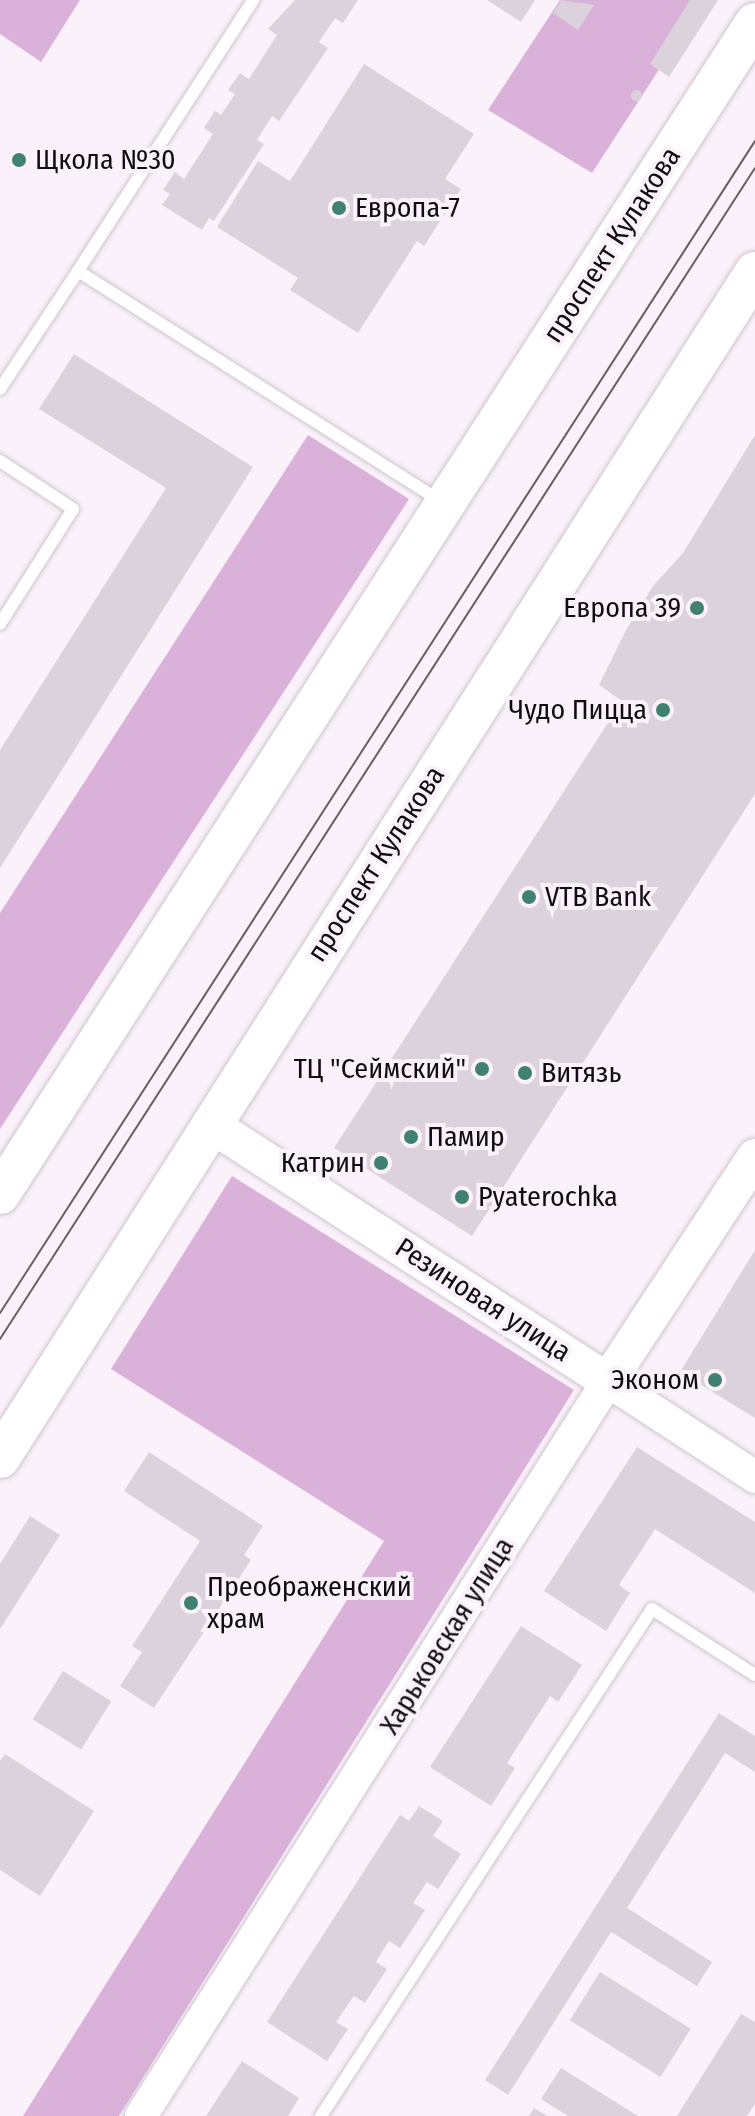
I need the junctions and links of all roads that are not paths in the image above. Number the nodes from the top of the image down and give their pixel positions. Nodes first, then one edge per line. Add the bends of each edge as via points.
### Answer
1 (253, 0) edge
2 (755, 23) edge
3 (78, 271) junction
4 (755, 272) edge
5 (0, 389) edge
6 (0, 461) edge
7 (444, 504) junction
8 (0, 624) edge
9 (210, 1124) junction
10 (755, 1157) edge
11 (0, 1194) edge
12 (608, 1381) junction
13 (0, 1458) edge
14 (755, 1477) edge
15 (755, 1675) edge
16 (141, 2116) edge
17 (321, 2116) edge

1 - 3 lane
2 - 7 main road, проспект Кулакова
3 - 5 lane
3 - 7 lane
4 - 9 main road, проспект Кулакова
6 - 8 lane via 73,509
7 - 11 main road, проспект Кулакова
9 - 12 main road, Резиновая улица
9 - 13 main road, проспект Кулакова
10 - 12 main road, Харьковская улица
12 - 14 street, Резиновая улица
12 - 16 street, Харьковская улица
15 - 17 lane via 652,1609

